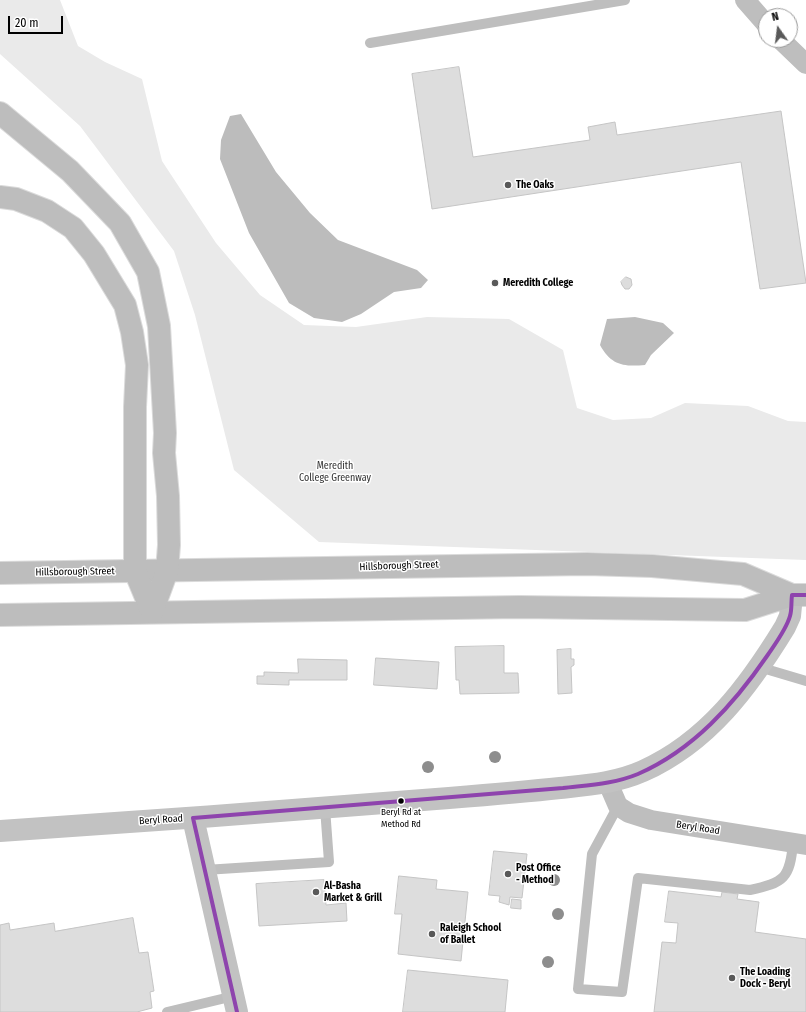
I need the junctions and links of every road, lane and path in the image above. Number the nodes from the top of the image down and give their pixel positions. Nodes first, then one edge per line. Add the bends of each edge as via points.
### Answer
1 (625, 0) edge
2 (745, 0) edge
3 (758, 15) edge
4 (370, 43) dead end
5 (789, 48) edge
6 (806, 64) edge
7 (0, 113) edge
8 (0, 197) edge
9 (135, 571) junction
10 (167, 571) junction
11 (0, 573) edge
12 (799, 595) edge
13 (152, 612) junction
14 (0, 615) edge
15 (759, 667) junction
16 (806, 680) edge
17 (608, 783) junction
18 (618, 806) junction
19 (325, 808) junction
20 (193, 818) junction
21 (0, 831) edge
22 (800, 844) edge
23 (205, 870) junction
24 (235, 1004) edge
25 (167, 1012) edge

1 - 4 lane
2 - 3 street
5 - 6 street
7 - 10 main road via 70,170 120,223 148,272 159,326 168,496
8 - 9 main road via 16,199 47,211 73,228 94,254 125,305 132,332 136,365
9 - 10 main road, Hillsborough Street
9 - 11 main road, Hillsborough Street
9 - 13 main road
10 - 12 main road, Hillsborough Street via 486,564 652,566 743,574
10 - 13 main road
12 - 13 main road via 745,610 519,607
12 - 15 street, Beryl Road via 785,627
13 - 14 main road
15 - 16 lane
15 - 17 street, Beryl Road via 740,694 704,731 665,760 646,770
17 - 18 street
17 - 19 street, Beryl Road
18 - 22 street, Beryl Road via 629,813 651,820
18 - 22 lane via 592,854 578,989 622,992 638,878 750,890 781,881 790,868
19 - 20 street, Beryl Road
19 - 23 lane via 328,862
20 - 21 street, Beryl Road
20 - 23 street
23 - 24 street
24 - 25 lane

